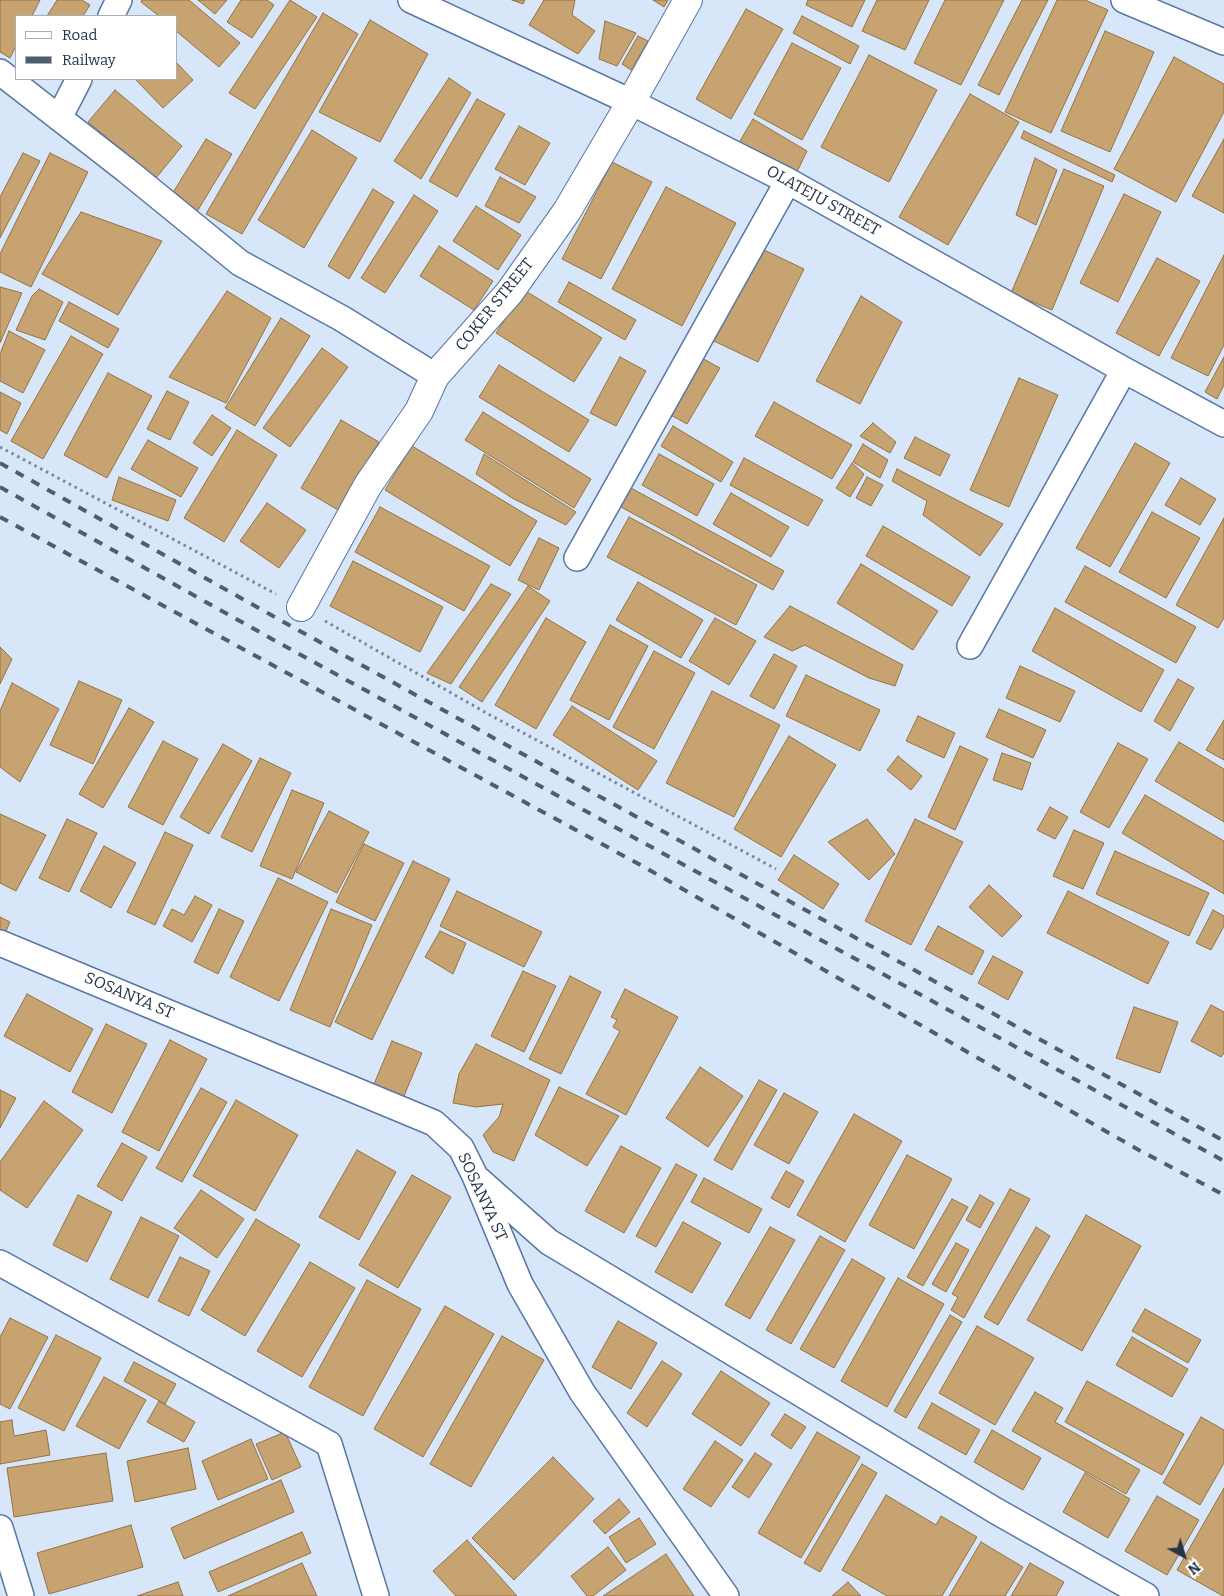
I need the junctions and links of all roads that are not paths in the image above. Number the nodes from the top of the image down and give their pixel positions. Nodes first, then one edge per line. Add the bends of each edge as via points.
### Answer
1 (119, 0) edge
2 (411, 0) edge
3 (688, 0) edge
4 (1124, 0) edge
5 (112, 15) edge
6 (1224, 42) edge
7 (0, 72) edge
8 (78, 80) edge
9 (631, 102) junction
10 (59, 118) junction
11 (788, 180) junction
12 (1124, 370) junction
13 (435, 376) junction
14 (1224, 424) edge
15 (577, 558) dead end
16 (300, 607) road end
17 (970, 646) dead end
18 (0, 943) edge
19 (475, 1176) junction
20 (0, 1263) edge
21 (0, 1528) edge
22 (21, 1596) edge
23 (376, 1596) edge
24 (726, 1596) edge
25 (1146, 1596) edge

1 - 5 street
2 - 9 street, OLATEJU STREET
3 - 9 street, COKER STREET
4 - 6 street
7 - 10 street
8 - 10 street
9 - 11 street, OLATEJU STREET
9 - 13 street, COKER STREET via 567,211 514,286
10 - 13 street via 240,264 341,318
11 - 12 street, OLATEJU STREET
11 - 15 street
12 - 14 street, OLATEJU STREET
12 - 17 street
13 - 16 street, COKER STREET via 419,411 368,485
18 - 19 street, SOSANYA ST via 434,1123 461,1148
19 - 24 street, SOSANYA ST via 520,1284 582,1392
19 - 25 street via 549,1242 996,1511
20 - 23 street via 329,1444
21 - 22 street

